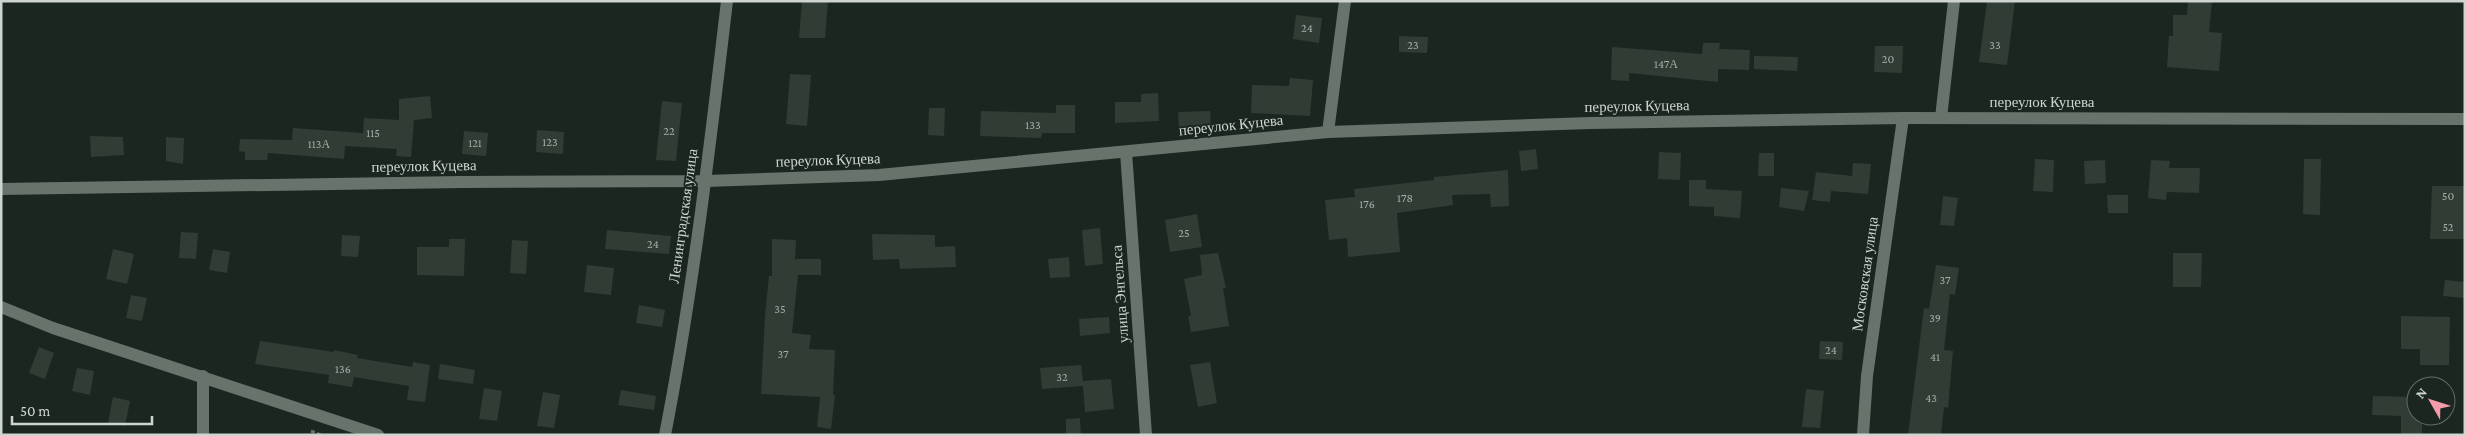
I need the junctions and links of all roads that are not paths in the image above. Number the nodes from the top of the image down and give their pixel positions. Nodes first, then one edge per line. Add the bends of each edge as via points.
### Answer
1 (727, 1) edge
2 (1345, 1) edge
3 (1954, 1) edge
4 (1903, 118) junction
5 (1941, 118) junction
6 (2465, 120) edge
7 (1328, 132) junction
8 (1126, 152) junction
9 (706, 181) junction
10 (1, 189) edge
11 (1, 307) edge
12 (203, 376) junction
13 (203, 435) edge
14 (378, 435) edge
15 (665, 435) edge
16 (1146, 435) edge
17 (1863, 435) edge

1 - 9 street, Ленинградская улица
2 - 7 street
3 - 5 street
4 - 5 street, переулок Куцева
4 - 7 street, переулок Куцева via 1590,123
4 - 17 street, Московская улица
5 - 6 street, переулок Куцева
7 - 8 street, переулок Куцева
8 - 9 street, переулок Куцева via 879,175
8 - 16 street, улица Энгельса
9 - 10 street, переулок Куцева
9 - 15 street, Ленинградская улица
11 - 12 street via 53,328
12 - 13 street
12 - 14 street

